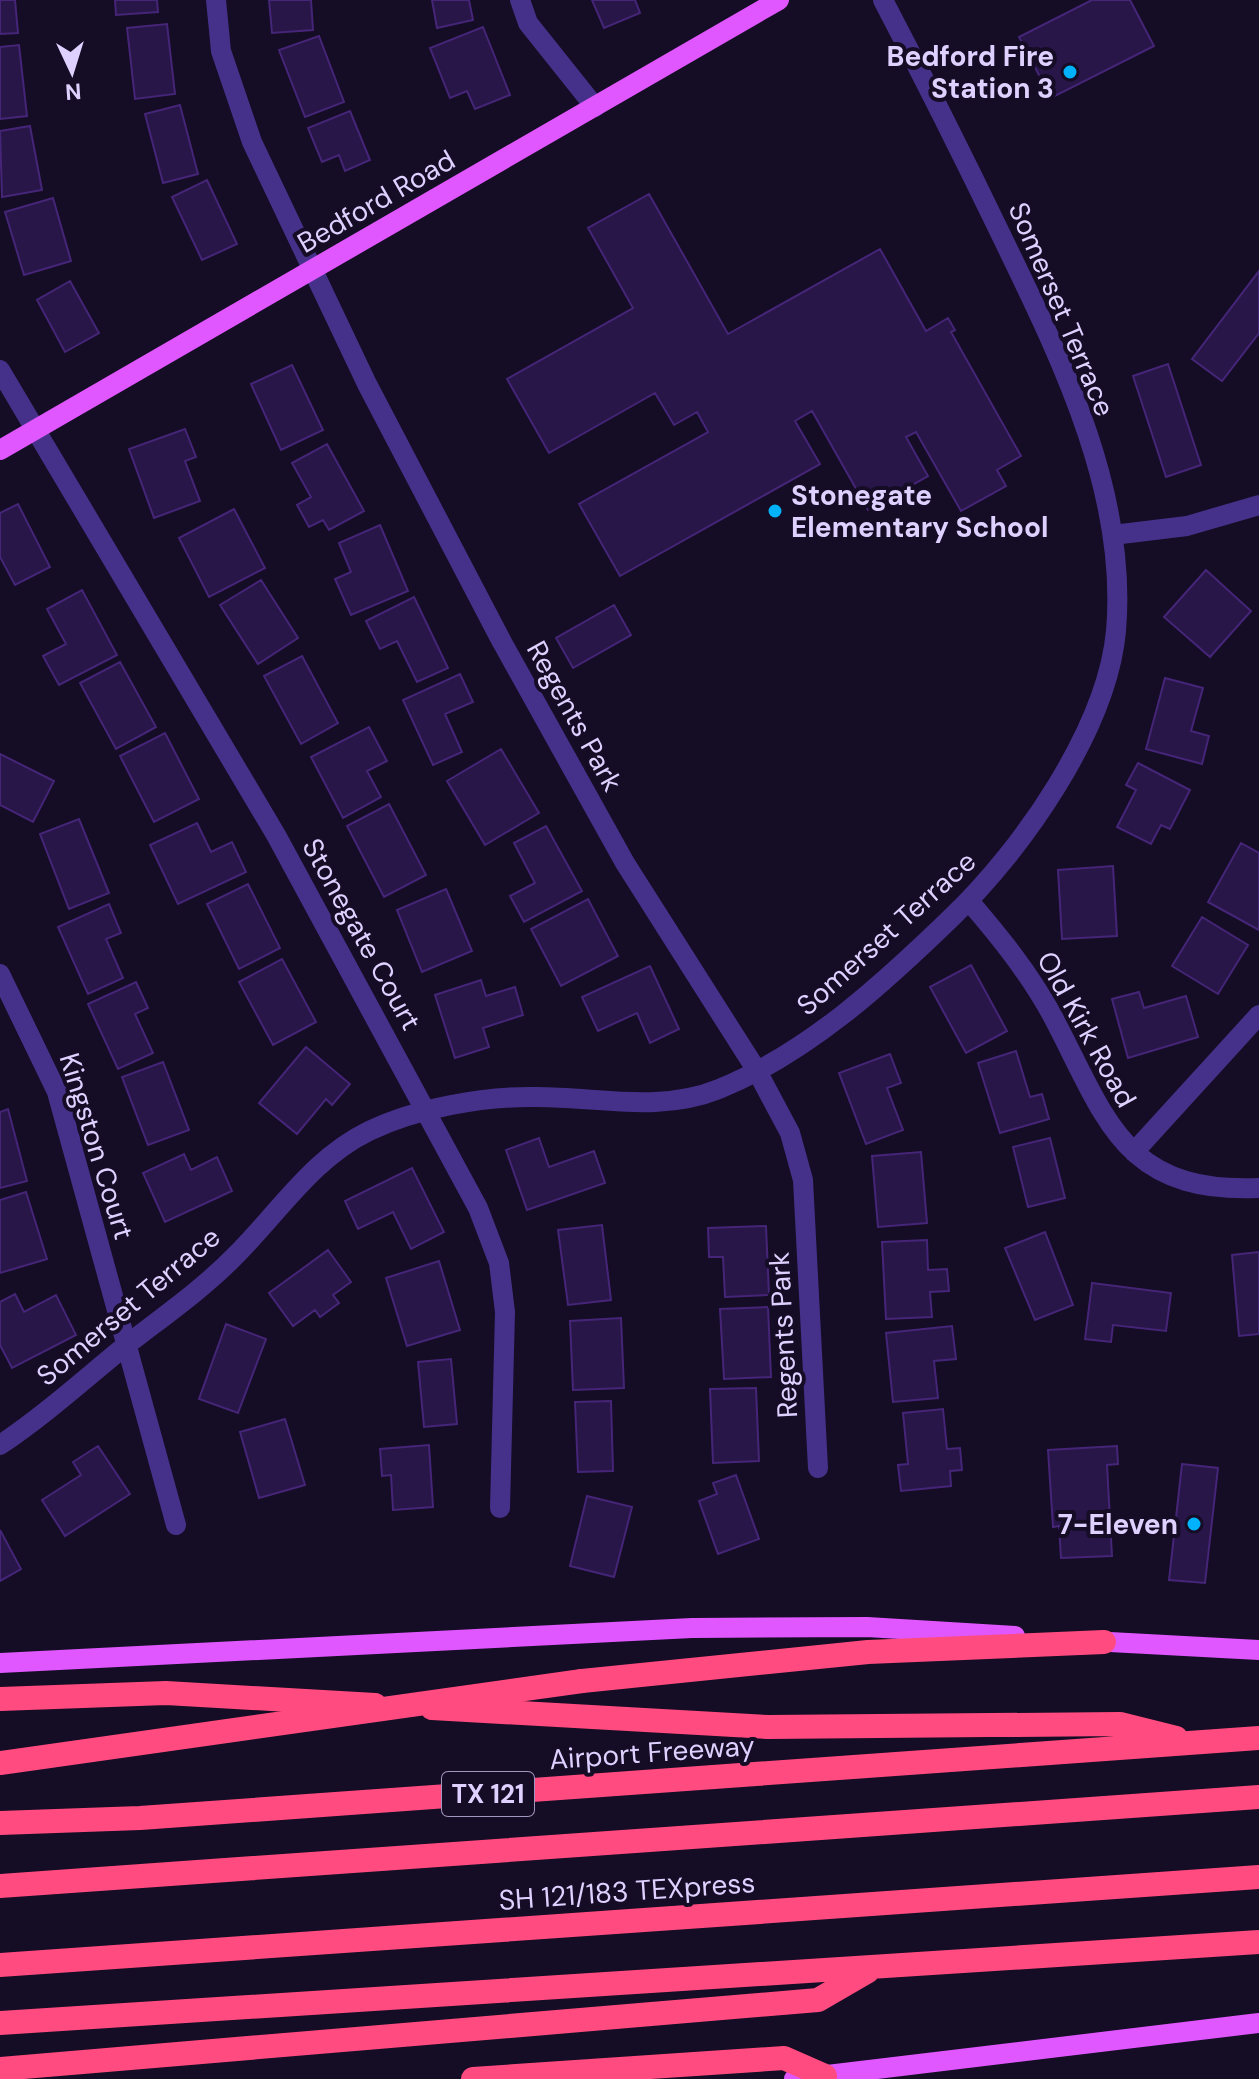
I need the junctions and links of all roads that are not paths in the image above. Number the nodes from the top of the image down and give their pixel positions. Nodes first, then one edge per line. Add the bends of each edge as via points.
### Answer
1 (216, 0) edge
2 (520, 0) edge
3 (779, 0) edge
4 (883, 0) edge
5 (595, 107) junction
6 (313, 270) junction
7 (0, 370) edge
8 (36, 430) junction
9 (0, 450) edge
10 (1259, 505) edge
11 (1113, 535) junction
12 (969, 901) junction
13 (0, 974) edge
14 (1259, 1015) edge
15 (757, 1071) junction
16 (429, 1112) junction
17 (1134, 1152) junction
18 (1259, 1188) edge
19 (126, 1346) junction
20 (0, 1445) edge
21 (818, 1468) dead end
22 (500, 1508) dead end
23 (176, 1525) dead end
24 (1104, 1642) junction
25 (1259, 1650) edge
26 (0, 1663) edge
27 (0, 1699) edge
28 (1259, 1738) edge
29 (1198, 1744) junction
30 (0, 1763) edge
31 (1252, 1798) edge
32 (0, 1823) edge
33 (1259, 1877) edge
34 (0, 1886) edge
35 (1259, 1942) edge
36 (0, 1965) edge
37 (873, 1968) junction
38 (1259, 2016) edge
39 (0, 2023) edge
40 (1259, 2023) edge
41 (1237, 2026) junction
42 (0, 2069) edge
43 (825, 2076) junction
44 (473, 2079) edge
45 (794, 2079) edge

1 - 6 street, Regents Park via 221,51 252,142
2 - 5 street via 528,23
3 - 5 main road, Bedford Road
4 - 11 street, Somerset Terrace via 1046,328 1102,479
5 - 6 main road, Bedford Road
6 - 8 main road, Bedford Road
6 - 15 street, Regents Park via 502,642 625,863
7 - 8 street, Stonegate Court
8 - 9 main road, Bedford Road
8 - 16 street, Stonegate Court via 276,835
10 - 11 street via 1187,526
11 - 12 street, Somerset Terrace via 1116,635 1105,684 1054,793
12 - 15 street, Somerset Terrace via 811,1039
12 - 17 street, Old Kirk Road via 1016,956 1110,1128
13 - 19 street, Kingston Court via 57,1092
14 - 17 street
15 - 16 street, Somerset Terrace via 682,1101 534,1096
15 - 21 street, Regents Park via 790,1133 803,1180
16 - 19 street, Somerset Terrace via 377,1127 340,1145 237,1255
16 - 22 street, Stonegate Court via 478,1208 499,1263 505,1312
17 - 18 street, Old Kirk Road via 1172,1178 1195,1185
19 - 20 street, Somerset Terrace
19 - 23 street, Kingston Court
24 - 25 main road
24 - 26 main road via 867,1627 692,1628
24 - 30 highway, bridge via 868,1652 582,1681
27 - 29 highway via 166,1693 768,1727 1120,1724
28 - 29 highway, Airport Freeway / TX 121
29 - 32 highway, Airport Freeway / TX 121 via 140,1818
31 - 34 highway, SH 121/183 TEXpress
33 - 36 highway, SH 121/183 TEXpress
35 - 37 highway
37 - 39 highway
37 - 42 highway via 818,2000
38 - 41 main road
40 - 41 main road
41 - 43 main road
43 - 44 highway via 784,2058
43 - 45 main road

